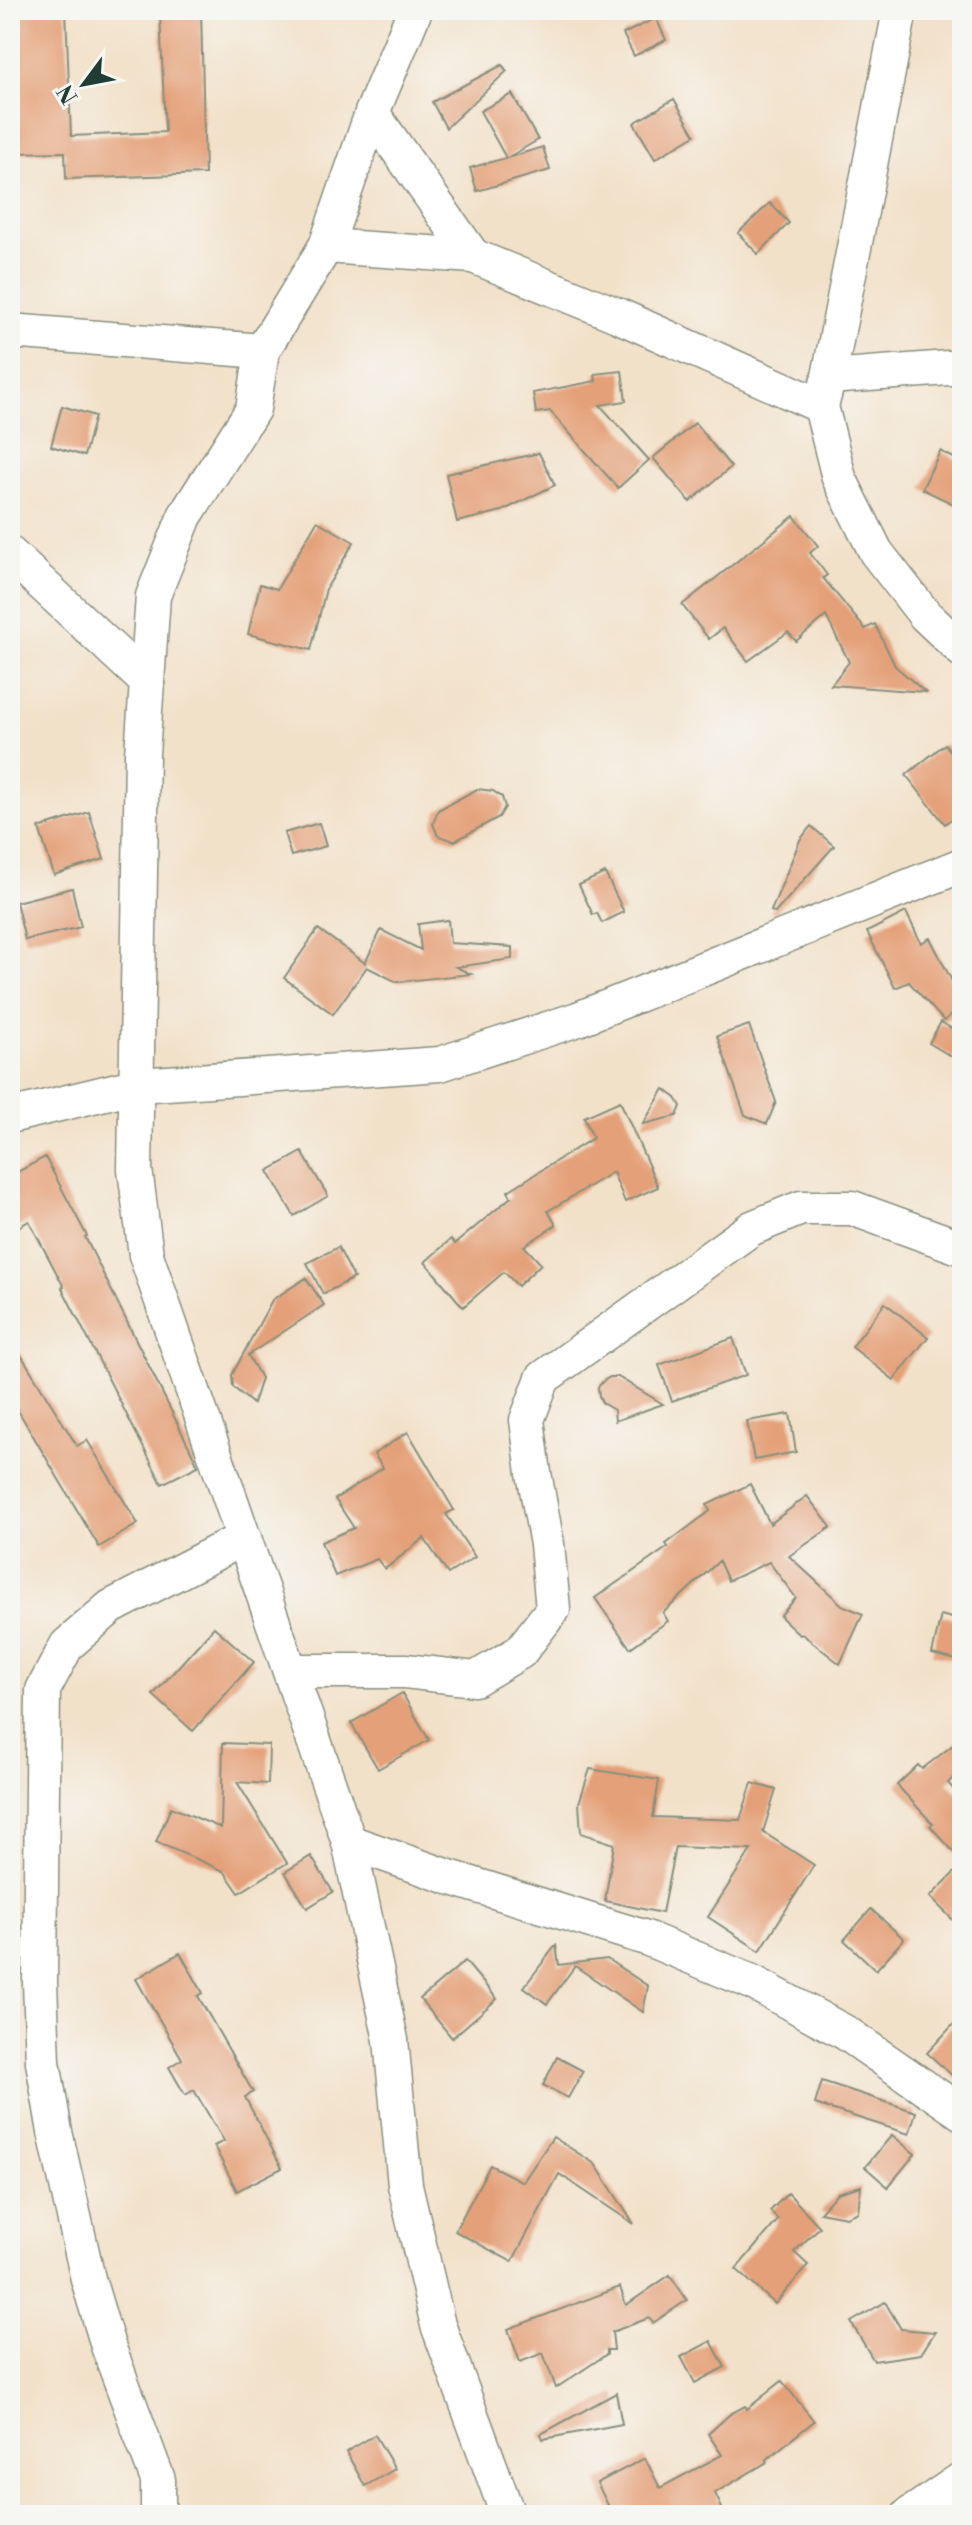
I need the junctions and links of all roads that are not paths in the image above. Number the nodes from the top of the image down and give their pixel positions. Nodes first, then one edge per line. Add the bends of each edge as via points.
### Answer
1 (415, 10) edge
2 (900, 10) edge
3 (372, 113) junction
4 (326, 246) junction
5 (473, 256) junction
6 (10, 331) edge
7 (262, 351) junction
8 (962, 367) edge
9 (825, 391) junction
10 (10, 554) edge
11 (962, 650) edge
12 (147, 682) junction
13 (962, 865) edge
14 (138, 1085) junction
15 (10, 1116) edge
16 (962, 1248) edge
17 (244, 1538) junction
18 (290, 1671) junction
19 (349, 1842) junction
20 (962, 2113) edge
21 (962, 2479) edge
22 (158, 2515) edge
23 (508, 2515) edge
24 (909, 2515) edge

1 - 3 street
2 - 9 street
3 - 4 street
3 - 5 street
4 - 5 street
4 - 7 street
5 - 9 street
6 - 7 street
7 - 12 street via 253,409 185,516 153,596
8 - 9 street
9 - 11 street via 839,478 876,552 925,615
10 - 12 street
12 - 14 street
13 - 14 street via 578,1019 440,1064
14 - 15 street
14 - 17 street via 135,1169 146,1255
16 - 18 street via 852,1208 801,1208 752,1228 543,1378 527,1420 553,1609 520,1652 475,1679 405,1671
17 - 18 street
17 - 22 street via 111,1607 67,1645 43,1690 43,2062 88,2279 158,2480
18 - 19 street
19 - 20 street via 646,1938 752,1982 846,2033
19 - 23 street via 391,2040 405,2185 434,2311
21 - 24 street

